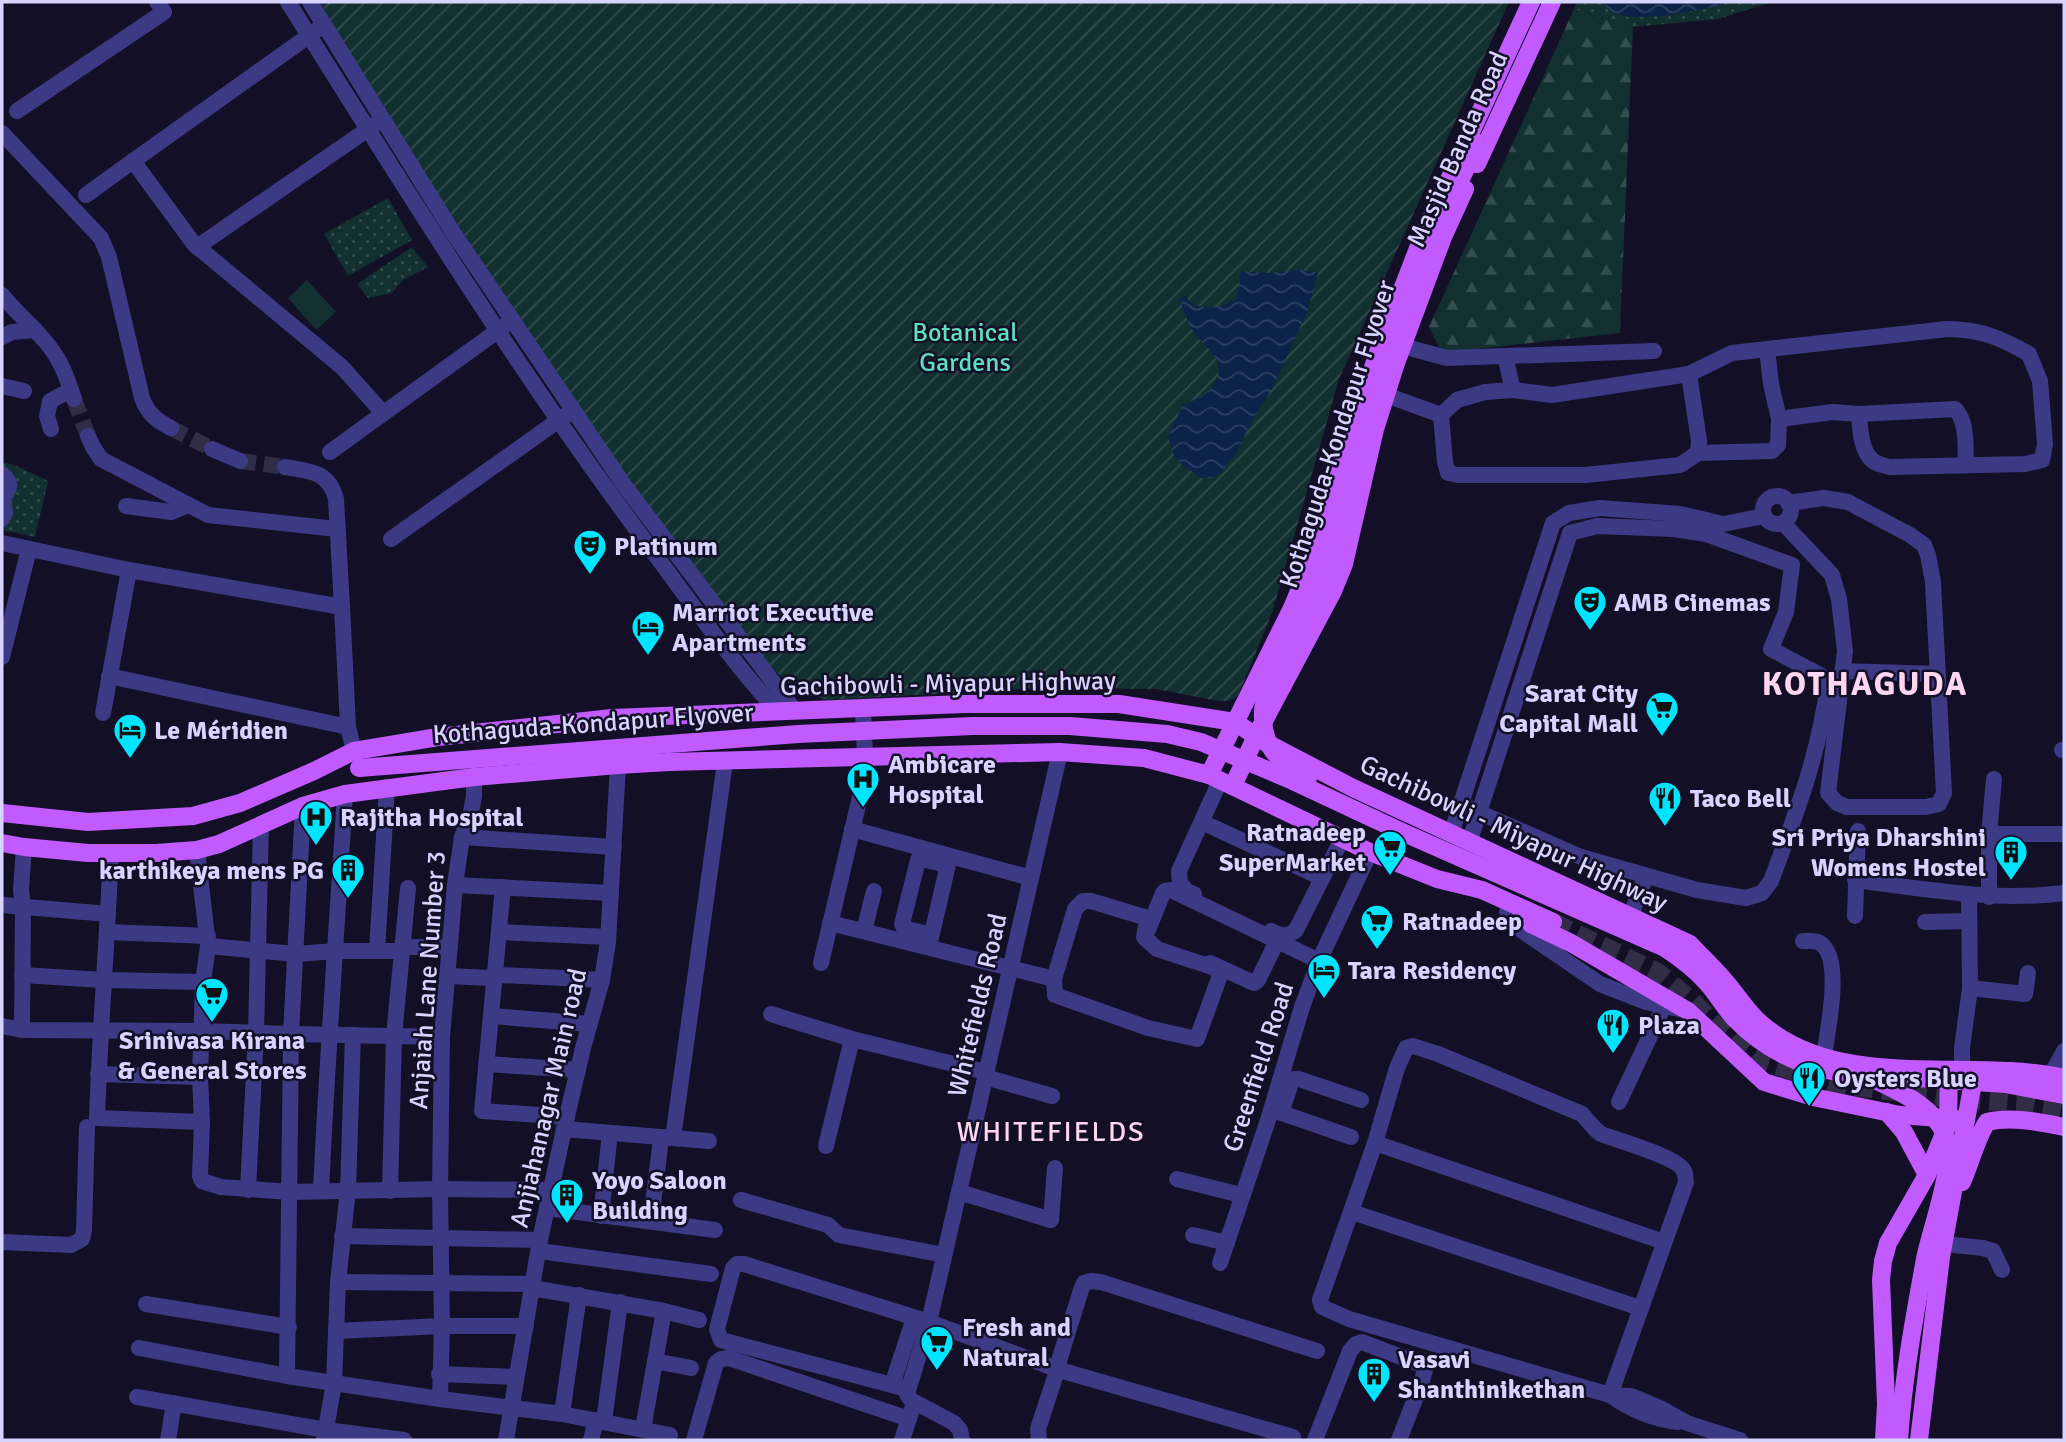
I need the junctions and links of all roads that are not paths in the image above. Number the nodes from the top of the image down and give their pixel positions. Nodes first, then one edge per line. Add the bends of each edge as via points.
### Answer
1 (178, 2) edge
2 (288, 2) edge
3 (310, 2) edge
4 (1531, 2) edge
5 (1552, 2) edge
6 (161, 7) edge
7 (325, 25) junction
8 (309, 36) junction
9 (17, 111) dead end
10 (1500, 114) junction
11 (383, 119) junction
12 (368, 130) junction
13 (2, 133) edge
14 (134, 161) junction
15 (86, 195) dead end
16 (197, 247) junction
17 (2, 295) edge
18 (512, 320) junction
19 (36, 330) junction
20 (498, 330) junction
21 (2, 337) edge
22 (1402, 346) junction
23 (1768, 349) junction
24 (1654, 351) dead end
25 (1505, 356) junction
26 (1689, 374) junction
27 (2, 386) edge
28 (1513, 390) junction
29 (24, 391) dead end
30 (1386, 395) junction
31 (573, 410) junction
32 (383, 414) junction
33 (1859, 414) junction
34 (1441, 415) junction
35 (1779, 419) junction
36 (558, 421) junction
37 (171, 428) tunnel mouth
38 (51, 429) dead end
39 (88, 436) tunnel mouth
40 (212, 449) tunnel mouth
41 (330, 452) dead end
42 (1698, 453) junction
43 (240, 461) tunnel mouth
44 (1966, 465) junction
45 (285, 467) tunnel mouth
46 (2, 474) edge
47 (1788, 503) junction
48 (188, 505) junction
49 (126, 506) dead end
50 (1764, 516) junction
51 (2, 519) edge
52 (1553, 523) junction
53 (1783, 523) junction
54 (337, 529) junction
55 (1570, 533) junction
56 (391, 539) dead end
57 (2, 543) edge
58 (29, 549) junction
59 (130, 570) junction
60 (342, 607) junction
61 (2, 657) edge
62 (1842, 671) junction
63 (1938, 674) junction
64 (109, 676) junction
65 (863, 708) junction
66 (787, 711) junction
67 (103, 713) dead end
68 (1235, 722) junction
69 (348, 727) junction
70 (1256, 736) junction
71 (1060, 752) junction
72 (865, 758) junction
73 (356, 759) junction
74 (725, 761) junction
75 (618, 765) junction
76 (474, 777) junction
77 (1994, 779) dead end
78 (1220, 781) junction
79 (387, 787) junction
80 (345, 794) junction
81 (1462, 805) junction
82 (303, 806) junction
83 (2, 813) edge
84 (1480, 813) junction
85 (56, 820) junction
86 (88, 822) junction
87 (1202, 822) junction
88 (261, 824) junction
89 (852, 830) junction
90 (2063, 830) edge
91 (1858, 831) dead end
92 (1402, 832) junction
93 (1451, 834) junction
94 (1989, 834) junction
95 (462, 837) junction
96 (1342, 839) junction
97 (2, 843) edge
98 (1469, 843) junction
99 (24, 847) junction
100 (614, 847) junction
101 (918, 848) junction
102 (57, 850) junction
103 (197, 850) junction
104 (1370, 852) junction
105 (88, 853) junction
106 (111, 853) junction
107 (949, 860) junction
108 (1647, 876) junction
109 (1031, 878) junction
110 (1322, 878) junction
111 (1855, 880) junction
112 (455, 885) junction
113 (503, 887) junction
114 (408, 888) dead end
115 (1482, 890) junction
116 (874, 891) dead end
117 (611, 892) junction
118 (2064, 893) edge
119 (1969, 895) junction
120 (1989, 897) junction
121 (2, 905) edge
122 (23, 907) junction
123 (1507, 912) junction
124 (108, 914) junction
125 (1855, 916) dead end
126 (1630, 917) junction
127 (1969, 921) junction
128 (1553, 922) tunnel mouth
129 (1925, 922) dead end
130 (830, 923) junction
131 (867, 927) junction
132 (108, 932) junction
133 (499, 932) junction
134 (897, 935) junction
135 (608, 937) junction
136 (208, 941) junction
137 (930, 941) junction
138 (1277, 941) junction
139 (1803, 941) dead end
140 (450, 947) junction
141 (402, 949) junction
142 (258, 950) junction
143 (336, 951) junction
144 (377, 951) junction
145 (296, 954) junction
146 (1319, 961) junction
147 (821, 963) dead end
148 (1010, 968) junction
149 (2028, 973) dead end
150 (22, 975) junction
151 (447, 976) junction
152 (495, 977) junction
153 (1054, 979) junction
154 (104, 980) junction
155 (602, 980) junction
156 (203, 982) junction
157 (1970, 988) junction
158 (1664, 1006) junction
159 (1688, 1011) junction
160 (771, 1014) dead end
161 (491, 1016) junction
162 (590, 1024) junction
163 (2, 1026) edge
164 (22, 1030) junction
165 (100, 1031) junction
166 (202, 1031) junction
167 (256, 1033) junction
168 (291, 1034) junction
169 (329, 1035) junction
170 (353, 1035) junction
171 (394, 1036) junction
172 (442, 1037) junction
173 (852, 1039) junction
174 (2064, 1051) edge
175 (1824, 1056) junction
176 (486, 1063) junction
177 (578, 1070) junction
178 (1962, 1070) junction
179 (99, 1074) junction
180 (1862, 1074) junction
181 (986, 1075) junction
182 (200, 1077) junction
183 (2058, 1077) edge
184 (2064, 1095) edge
185 (1052, 1096) dead end
186 (1361, 1100) dead end
187 (1619, 1102) dead end
188 (1277, 1107) junction
189 (1887, 1112) junction
190 (1957, 1119) junction
191 (202, 1122) junction
192 (565, 1123) junction
193 (88, 1127) dead end
194 (2064, 1127) edge
195 (610, 1133) junction
196 (1351, 1137) dead end
197 (666, 1138) junction
198 (709, 1141) dead end
199 (1375, 1143) junction
200 (826, 1146) dead end
201 (1055, 1168) dead end
202 (1927, 1175) junction
203 (1177, 1179) dead end
204 (440, 1189) junction
205 (248, 1190) junction
206 (348, 1190) junction
207 (551, 1190) junction
208 (321, 1191) junction
209 (390, 1191) junction
210 (290, 1192) junction
211 (959, 1192) junction
212 (1241, 1195) junction
213 (741, 1200) dead end
214 (547, 1208) junction
215 (1951, 1208) junction
216 (1352, 1212) junction
217 (601, 1216) junction
218 (651, 1221) junction
219 (715, 1230) dead end
220 (1193, 1235) dead end
221 (342, 1236) junction
222 (439, 1238) junction
223 (2, 1242) edge
224 (1664, 1242) junction
225 (1227, 1243) junction
226 (1944, 1244) junction
227 (540, 1245) junction
228 (944, 1255) junction
229 (1220, 1263) dead end
230 (2002, 1270) dead end
231 (711, 1275) dead end
232 (338, 1282) junction
233 (440, 1284) junction
234 (532, 1286) junction
235 (579, 1295) junction
236 (621, 1302) junction
237 (146, 1304) dead end
238 (1640, 1308) junction
239 (664, 1311) junction
240 (699, 1320) dead end
241 (921, 1320) junction
242 (526, 1325) junction
243 (289, 1326) junction
244 (442, 1326) junction
245 (336, 1331) junction
246 (139, 1348) dead end
247 (1317, 1352) dead end
248 (655, 1361) junction
249 (691, 1368) dead end
250 (1057, 1370) junction
251 (439, 1374) junction
252 (287, 1376) junction
253 (516, 1377) junction
254 (334, 1383) junction
255 (906, 1393) junction
256 (1610, 1395) junction
257 (137, 1397) dead end
258 (440, 1399) junction
259 (174, 1404) junction
260 (511, 1408) junction
261 (562, 1414) junction
262 (905, 1418) junction
263 (600, 1421) junction
264 (643, 1429) junction
265 (325, 1435) edge
266 (670, 1435) dead end
267 (1293, 1437) dead end
268 (168, 1440) edge
269 (404, 1440) edge
270 (506, 1440) edge
271 (591, 1440) edge
272 (694, 1440) edge
273 (902, 1440) edge
274 (962, 1440) edge
275 (1039, 1440) edge
276 (1315, 1440) edge
277 (1399, 1440) edge
278 (1740, 1440) edge
279 (1884, 1440) edge
280 (1899, 1440) edge
281 (1919, 1440) edge

1 - 6 street
2 - 8 street
3 - 7 street
4 - 68 main road, Masjid Banda Road via 1422,238 1378,352 1310,565
5 - 10 main road, Masjid Banda Road
6 - 9 street
7 - 8 street
7 - 11 street
8 - 12 street
8 - 14 street
10 - 22 main road, Masjid Banda Road via 1443,237
10 - 92 main road, Kothaguda-Kondapur Flyover, bridge via 1478,143 1415,276 1329,559 1264,702 1265,733 1278,760
11 - 12 street
11 - 18 street
12 - 16 street
12 - 20 street
13 - 37 street via 101,237 142,398 149,413
14 - 15 street
14 - 16 street
16 - 32 street via 342,367
17 - 19 street
18 - 20 street
18 - 31 street
19 - 21 street
19 - 38 street via 60,362 73,395 50,401 47,416
20 - 32 street
20 - 36 street
22 - 25 street via 1447,358
22 - 30 main road, Masjid Banda Road
23 - 26 street via 1732,353
23 - 35 street
23 - 44 street via 1969,329 2000,338 2029,354 2040,381 2042,460
24 - 25 street
25 - 28 street
26 - 28 street via 1552,395
26 - 42 street
27 - 29 street
28 - 34 street via 1457,400
30 - 34 street
30 - 70 main road, Masjid Banda Road via 1344,564
31 - 36 street
31 - 66 street
32 - 41 street
33 - 35 street via 1833,412
33 - 44 street via 1873,462 1889,467
33 - 44 street via 1955,409 1961,414
34 - 42 street via 1448,473 1458,475 1585,475 1680,465
35 - 42 street via 1778,445 1772,451
36 - 56 street
36 - 66 street via 759,691
39 - 48 street via 101,459
40 - 43 street
45 - 54 street via 309,471 328,481 336,499
46 - 51 street via 10,486 3,499
47 - 50 street via 1772,497 1763,507
47 - 53 street via 1791,512
47 - 63 street via 1824,498 1849,502 1924,545 1933,582
48 - 49 street via 171,512
48 - 54 street via 208,515
50 - 52 street via 1723,524 1680,514 1600,508 1569,513
50 - 53 street via 1774,524
52 - 55 street
52 - 81 street
53 - 62 street via 1832,575 1841,612
54 - 60 street
55 - 84 street
55 - 108 street via 1597,526 1674,529 1706,534 1792,565 1786,612 1771,649 1828,683 1806,786 1772,881 1762,893 1746,898
57 - 58 street
58 - 59 street
58 - 61 street
59 - 60 street
59 - 64 street
60 - 69 street
62 - 63 street
62 - 63 street via 1828,793 1847,807 1939,804 1944,793
64 - 67 street
64 - 69 street
65 - 66 main road, Gachibowli - Miyapur Highway
65 - 68 main road, Gachibowli - Miyapur Highway via 1119,704
65 - 72 street
66 - 73 main road, Gachibowli - Miyapur Highway via 612,718 438,737
68 - 70 main road, Gachibowli - Miyapur Highway
68 - 78 main road, Masjid Banda Road
69 - 73 street
70 - 78 main road, Masjid Banda Road
70 - 93 main road, Gachibowli - Miyapur Highway
71 - 72 main road
71 - 78 main road via 1144,758
71 - 109 street, Whitefields Road
72 - 74 main road
72 - 89 street
73 - 86 main road, Kothaguda-Kondapur Flyover via 193,816
73 - 92 main road, Kothaguda-Kondapur Flyover, bridge via 798,734 1070,726 1167,734 1201,742
74 - 75 main road
74 - 197 street
75 - 76 main road
75 - 100 street, Anjiahanagar Main road
76 - 79 main road
76 - 95 street, Anjaiah Lane Number 3 via 470,817
77 - 94 street
78 - 87 street
78 - 96 main road
79 - 80 main road
79 - 144 street
80 - 82 main road
80 - 143 street
81 - 84 street
81 - 93 street
82 - 88 main road
82 - 145 street
83 - 85 main road
84 - 98 street
84 - 108 street via 1581,857
85 - 86 main road
85 - 102 main road
86 - 105 main road
87 - 110 street
87 - 110 street via 1179,871 1182,887 1276,934 1284,936 1296,930
88 - 103 main road
88 - 142 street
89 - 101 street
89 - 130 street
90 - 94 street
91 - 111 street
92 - 180 main road, Kothaguda-Kondapur Flyover via 1665,948 1706,981 1734,1017 1779,1053 1804,1065
93 - 98 main road, Gachibowli - Miyapur Highway
94 - 120 street
95 - 100 street
95 - 112 street, Anjaiah Lane Number 3
96 - 104 main road
96 - 110 street
97 - 99 main road
98 - 126 main road, Gachibowli - Miyapur Highway
99 - 102 main road
99 - 122 street
100 - 117 street, Anjiahanagar Main road
101 - 107 street
101 - 134 street
102 - 105 main road
103 - 106 main road
103 - 136 street
104 - 115 main road via 1437,879
104 - 146 street, Greenfield Road
105 - 106 main road
106 - 124 street
107 - 109 street
107 - 137 street
107 - 137 street via 918,860 902,923
108 - 126 street
109 - 148 street, Whitefields Road
111 - 119 street
111 - 125 street
112 - 113 street
112 - 140 street, Anjaiah Lane Number 3
113 - 117 street
113 - 133 street
114 - 141 street
115 - 123 main road via 1487,903
115 - 128 main road
116 - 131 street
117 - 135 street, Anjiahanagar Main road
118 - 120 street
119 - 120 street
119 - 127 street
121 - 122 street
122 - 124 street
122 - 150 street
123 - 158 street via 1518,928 1600,984
123 - 159 main road via 1571,943
124 - 132 street
126 - 175 main road, Gachibowli - Miyapur Highway via 1690,944 1767,1029 1788,1044
127 - 129 street
127 - 157 street
130 - 131 street
130 - 147 street
131 - 134 street
132 - 136 street
132 - 154 street
133 - 135 street
133 - 152 street
134 - 137 street
135 - 155 street, Anjiahanagar Main road
136 - 142 street
136 - 156 street
137 - 148 street
138 - 138 street via 1171,890 1163,893 1147,929 1154,937 1254,983
138 - 146 street
139 - 175 street via 1821,944 1830,959 1832,988
140 - 141 street
140 - 151 street, Anjaiah Lane Number 3
141 - 144 street
141 - 171 street
142 - 145 street
142 - 167 street
143 - 144 street
143 - 145 street
143 - 169 street
145 - 168 street
146 - 188 street, Greenfield Road via 1298,1018
148 - 153 street
148 - 181 street, Whitefields Road
149 - 157 street via 2025,994
150 - 154 street
150 - 164 street
151 - 152 street
151 - 172 street, Anjaiah Lane Number 3
152 - 155 street
152 - 161 street
153 - 153 street via 1058,996 1194,1039 1199,1037 1219,972 1153,946 1143,937 1147,921 1143,917 1083,901 1076,909
154 - 156 street
154 - 165 street
155 - 162 street, Anjiahanagar Main road
156 - 166 street
157 - 178 street
158 - 159 street
158 - 187 street
159 - 189 main road via 1764,1083
160 - 173 street
161 - 162 street
161 - 176 street
162 - 177 street, Anjiahanagar Main road
163 - 164 street
164 - 165 street
165 - 166 street
165 - 179 street
166 - 167 street
166 - 182 street
167 - 168 street
167 - 205 street
168 - 169 street
168 - 210 street
169 - 170 street
169 - 208 street
170 - 171 street
170 - 206 street
171 - 172 street
171 - 209 street
172 - 204 street, Anjaiah Lane Number 3
173 - 181 street
173 - 200 street
174 - 183 street
175 - 178 main road, Gachibowli - Miyapur Highway via 1866,1065
176 - 177 street
176 - 192 street via 482,1111
177 - 192 street, Anjiahanagar Main road
178 - 183 main road, Gachibowli - Miyapur Highway
178 - 190 main road
178 - 190 main road
179 - 182 street
179 - 191 street via 97,1118
180 - 184 main road, Kothaguda-Kondapur Flyover, bridge via 1995,1083
180 - 280 main road, Kothaguda-Kondapur Flyover, bridge via 1931,1114 1948,1147 1903,1389
181 - 185 street
181 - 211 street, Whitefields Road
182 - 191 street
186 - 188 street via 1296,1079
188 - 196 street
188 - 212 street, Greenfield Road
189 - 190 main road
189 - 202 main road via 1904,1132
190 - 202 main road
190 - 215 main road
191 - 205 street via 202,1181
192 - 195 street
192 - 207 street, Anjiahanagar Main road
193 - 223 street via 82,1239 71,1245
194 - 215 main road via 2034,1121 1987,1122
195 - 197 street
195 - 217 street
197 - 198 street
197 - 218 street
199 - 216 street
199 - 224 street
199 - 224 street via 1406,1048 1438,1054 1582,1114 1601,1134 1678,1163 1686,1182
201 - 211 street via 1051,1220
202 - 279 main road via 1888,1243 1883,1261
203 - 212 street
204 - 207 street
204 - 209 street
204 - 222 street, Anjaiah Lane Number 3
205 - 210 street
206 - 208 street
206 - 209 street
206 - 221 street
207 - 214 street, Anjiahanagar Main road
208 - 210 street
210 - 243 street
211 - 228 street, Whitefields Road
212 - 225 street, Greenfield Road
213 - 228 street via 828,1225 839,1235
214 - 217 street
214 - 227 street, Anjiahanagar Main road
215 - 226 main road
216 - 238 street
216 - 256 street via 1320,1300 1322,1307
217 - 218 street
218 - 219 street
220 - 225 street
221 - 222 street
221 - 232 street
222 - 227 street
222 - 233 street, Anjaiah Lane Number 3
224 - 238 street
225 - 229 street, Greenfield Road
226 - 230 street via 1993,1251
226 - 281 main road
227 - 231 street
227 - 234 street, Anjiahanagar Main road
228 - 241 street, Whitefields Road
232 - 233 street
232 - 245 street
233 - 234 street
233 - 244 street, Anjaiah Lane Number 3
234 - 235 street
234 - 242 street, Anjiahanagar Main road
235 - 236 street
235 - 261 street
236 - 239 street
236 - 263 street
237 - 243 street
238 - 256 street
239 - 240 street
239 - 248 street
241 - 250 street
241 - 255 street, Whitefields Road
241 - 255 street via 737,1264 716,1329 720,1340
242 - 244 street
242 - 253 street, Anjiahanagar Main road
243 - 252 street
244 - 245 street
244 - 251 street, Anjaiah Lane Number 3
245 - 254 street
246 - 252 street
247 - 250 street via 1091,1281 1080,1290
248 - 249 street
248 - 264 street
250 - 267 street
250 - 275 street via 1038,1429
251 - 253 street
251 - 258 street, Anjaiah Lane Number 3
252 - 254 street
253 - 260 street, Anjiahanagar Main road
254 - 258 street
254 - 265 street
255 - 262 street, Whitefields Road
255 - 274 street via 954,1423
256 - 278 street via 1630,1396 1687,1423
257 - 259 street
258 - 260 street
259 - 265 street
259 - 268 street
260 - 261 street
260 - 270 street, Anjiahanagar Main road
261 - 263 street
262 - 272 street via 729,1358 716,1363
262 - 273 street, Whitefields Road
263 - 264 street
263 - 271 street
264 - 266 street
265 - 269 street
276 - 277 street via 1350,1351 1362,1342 1425,1369

